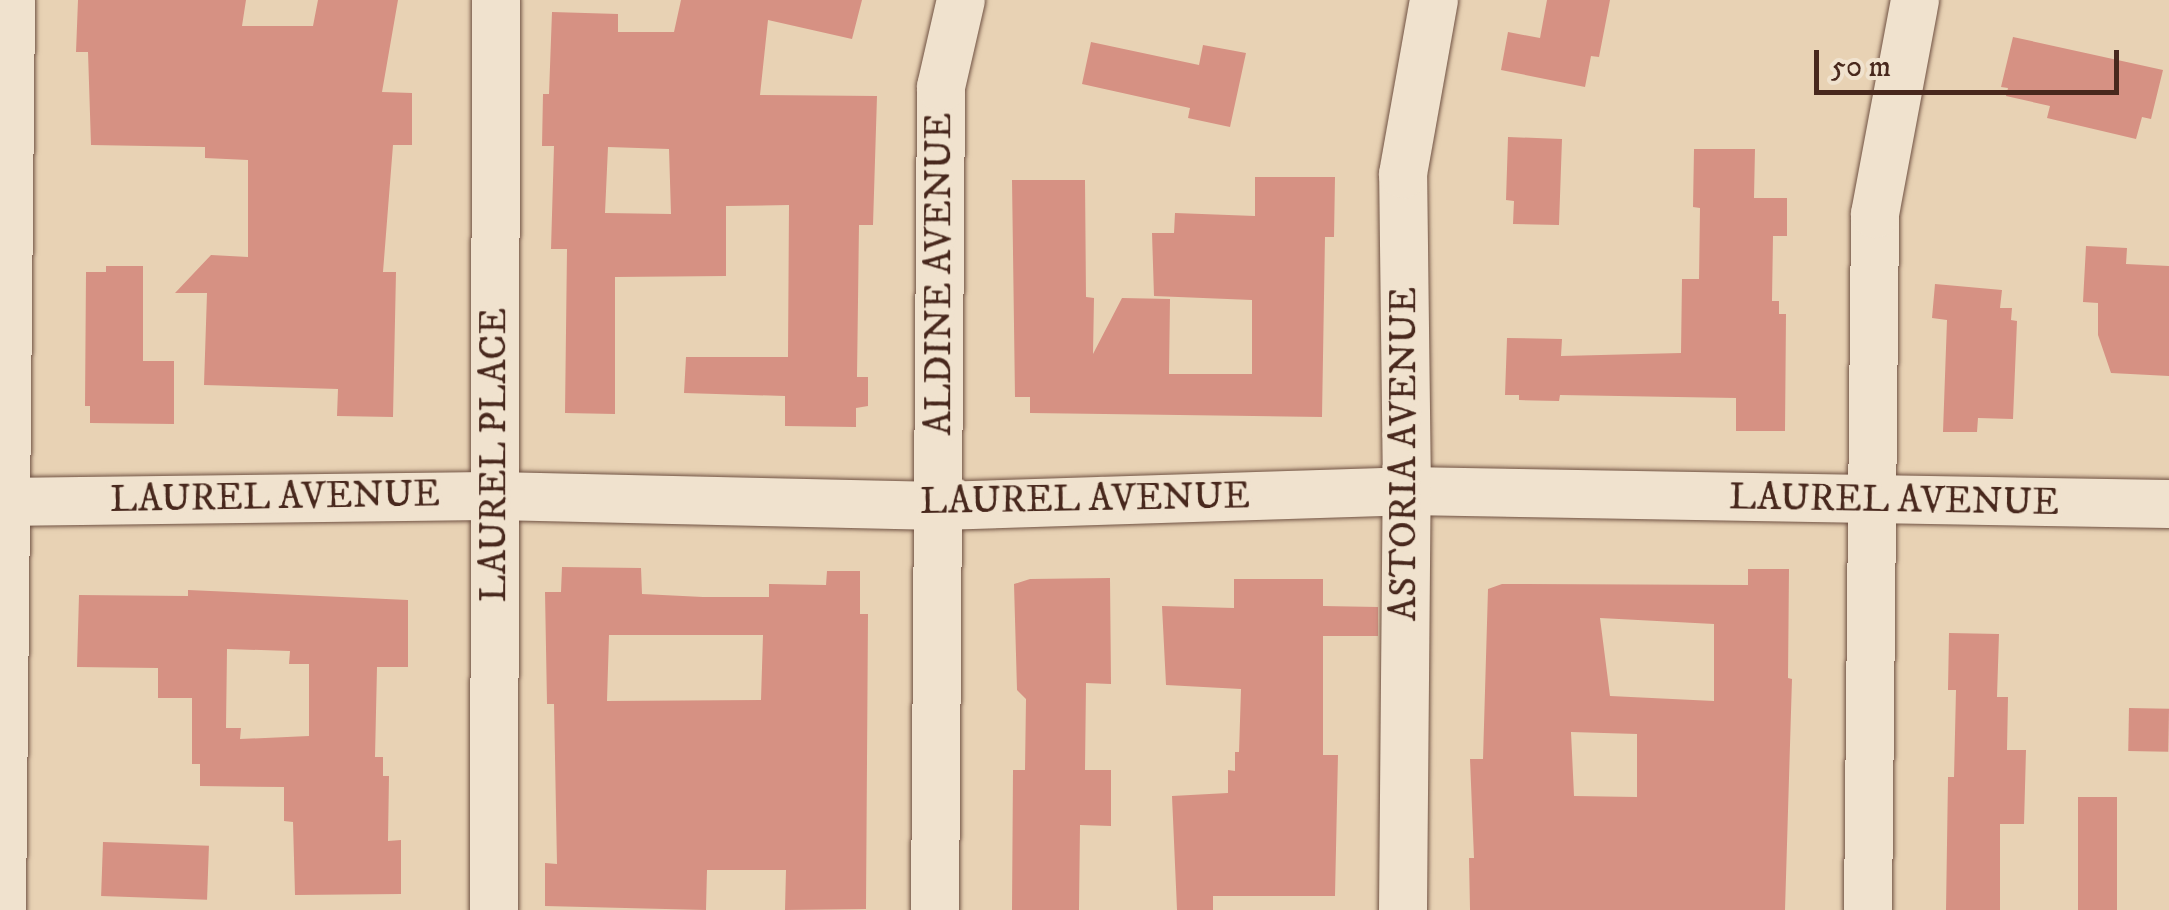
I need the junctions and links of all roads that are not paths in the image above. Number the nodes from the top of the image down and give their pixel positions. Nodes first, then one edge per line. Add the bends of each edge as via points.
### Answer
1 (11, 0) edge
2 (496, 0) edge
3 (961, 0) edge
4 (1434, 0) edge
5 (1915, 0) edge
6 (1407, 491) junction
7 (495, 496) junction
8 (4, 502) edge
9 (1876, 502) junction
10 (2169, 504) edge
11 (940, 506) junction
12 (2, 910) edge
13 (494, 910) edge
14 (935, 910) edge
15 (1403, 910) edge
16 (1868, 910) edge

1 - 8 street
2 - 7 street, LAUREL PLACE
3 - 11 street, ALDINE AVENUE via 941,88
4 - 6 street, ASTORIA AVENUE via 1403,174
5 - 9 street via 1875,214
6 - 9 street, LAUREL AVENUE
6 - 11 street, LAUREL AVENUE
6 - 15 street, ASTORIA AVENUE
7 - 8 street, LAUREL AVENUE
7 - 11 street, LAUREL AVENUE
7 - 13 street, LAUREL PLACE
8 - 12 street
9 - 10 street, LAUREL AVENUE
9 - 16 street
11 - 14 street, ALDINE AVENUE

